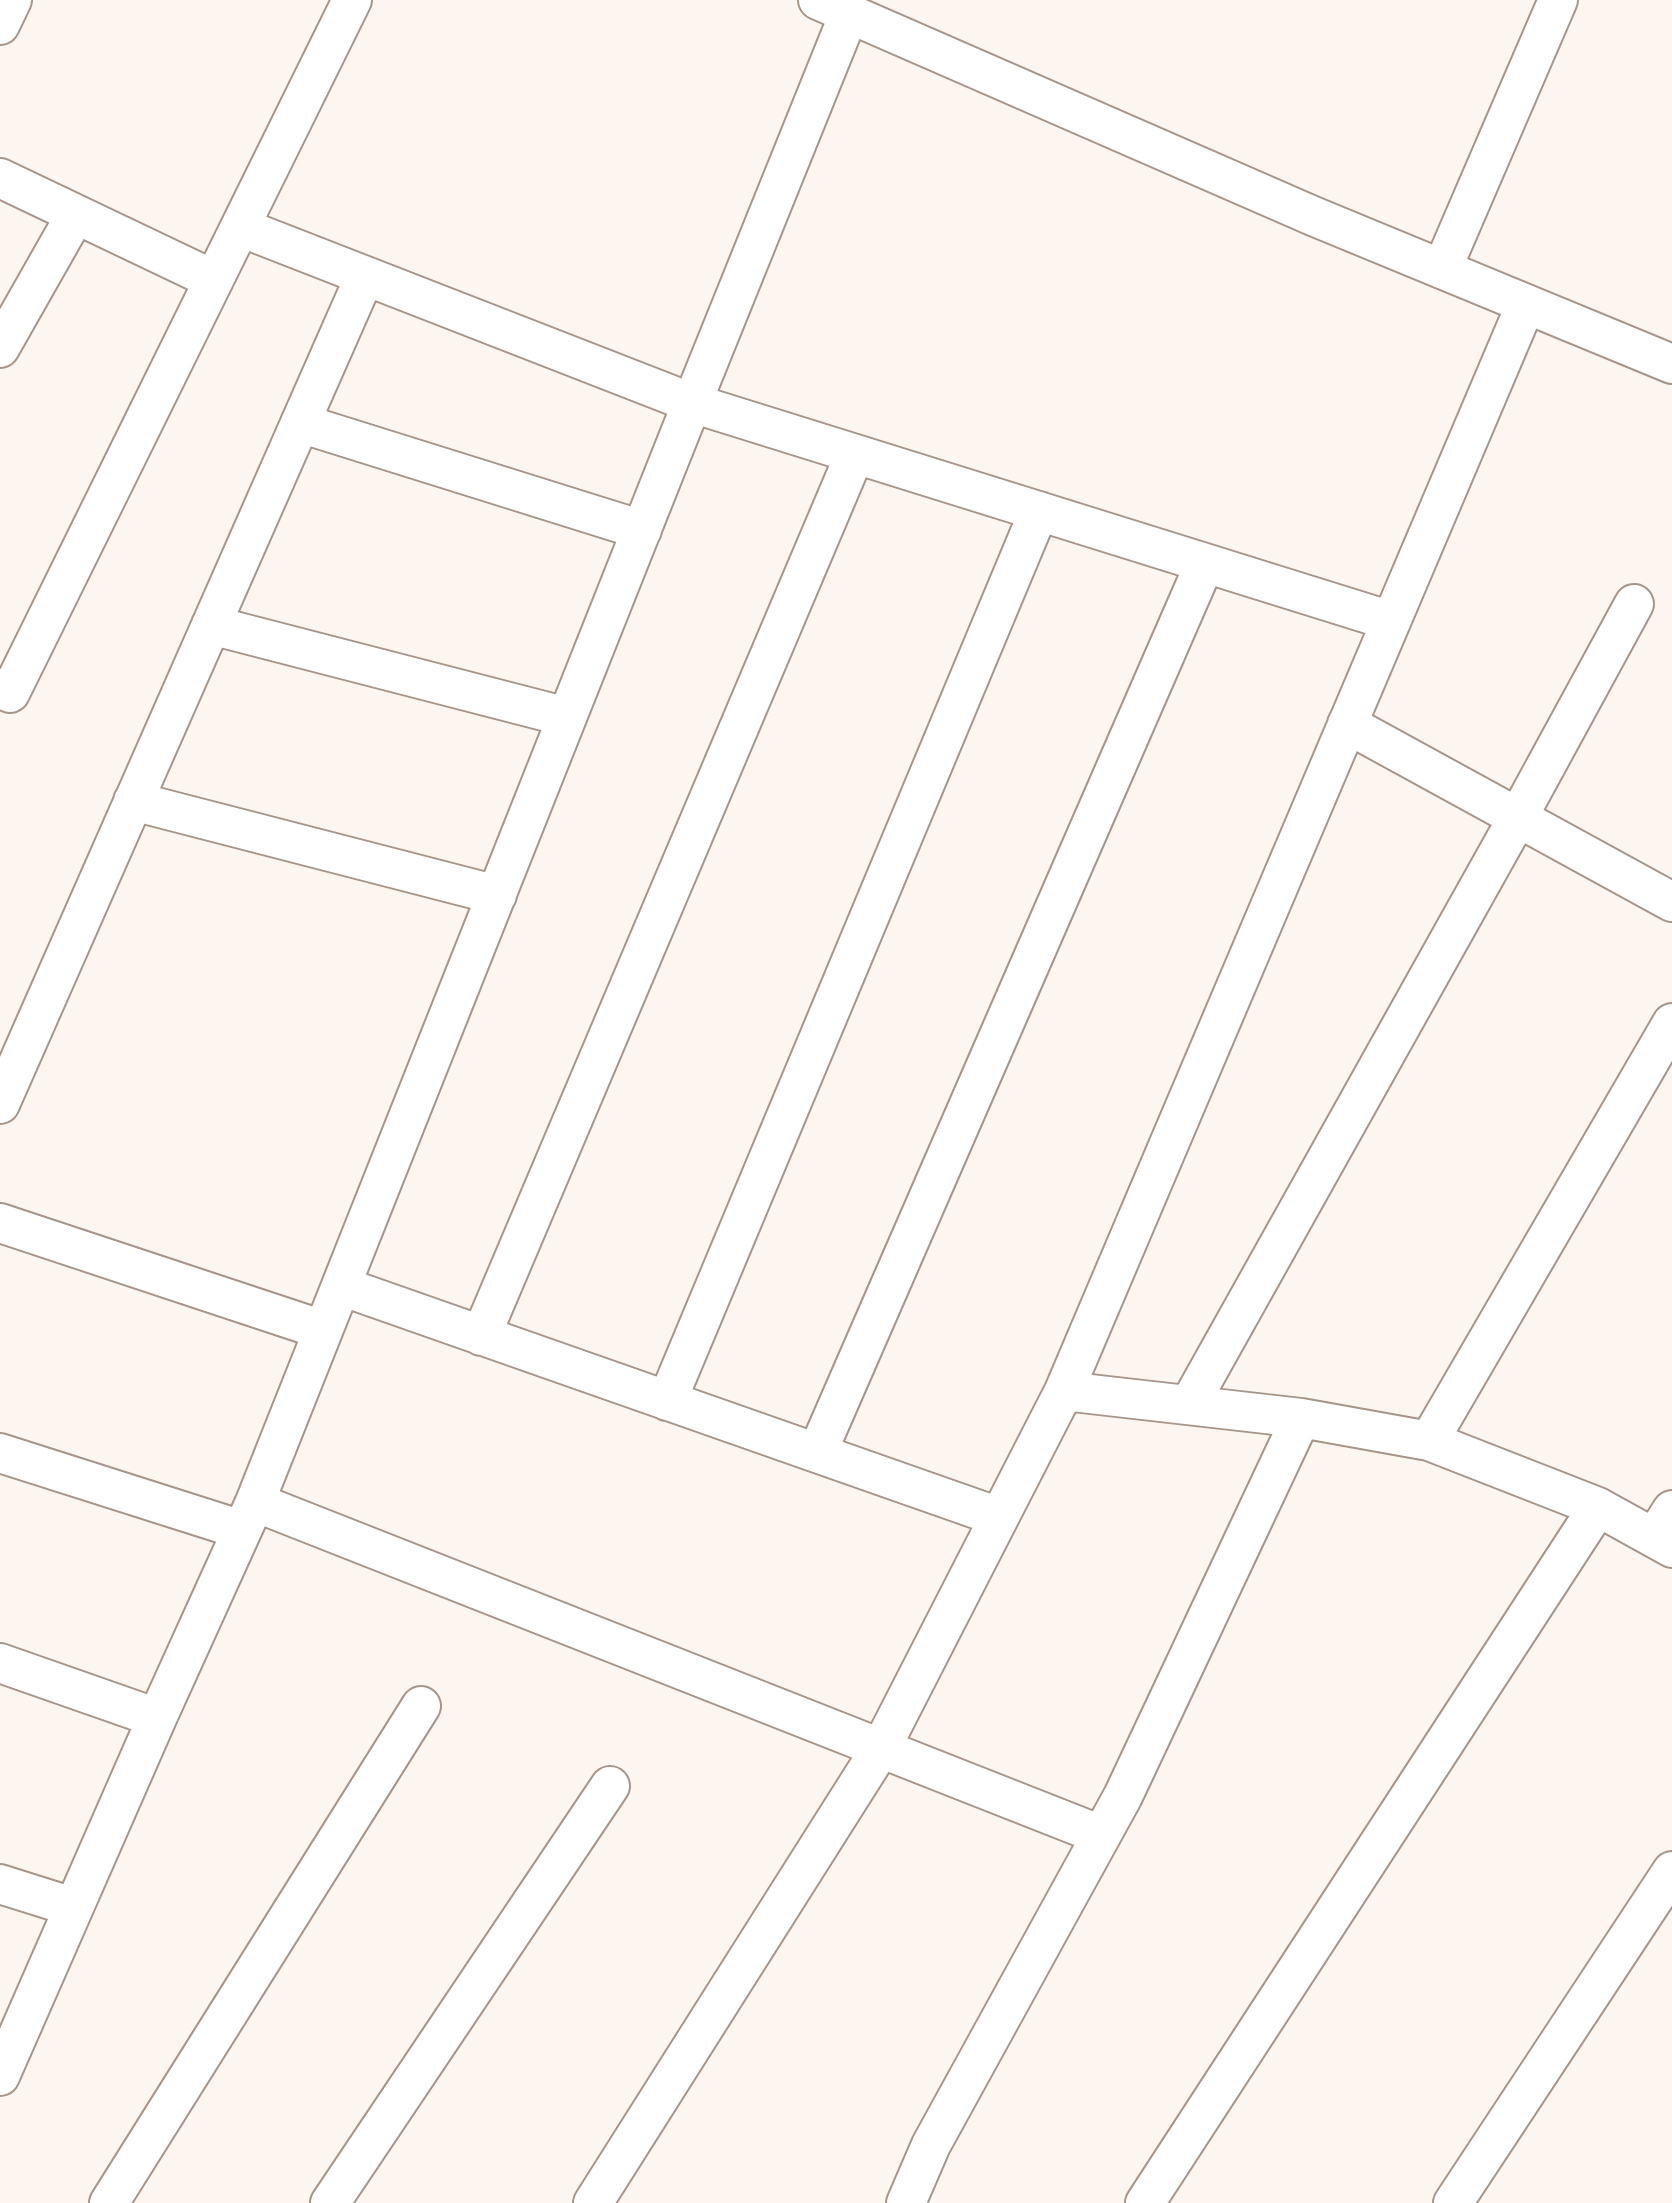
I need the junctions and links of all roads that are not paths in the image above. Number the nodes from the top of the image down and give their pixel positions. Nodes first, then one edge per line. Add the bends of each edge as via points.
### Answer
1 (12, 0) edge
2 (352, 0) edge
3 (1558, 0) edge
4 (834, 7) edge
5 (0, 25) edge
6 (0, 178) edge
7 (76, 214) junction
8 (240, 227) junction
9 (1443, 269) junction
10 (365, 276) junction
11 (214, 279) junction
12 (1526, 304) junction
13 (0, 348) edge
14 (1672, 364) edge
15 (692, 403) junction
16 (300, 423) junction
17 (855, 454) junction
18 (1039, 511) junction
19 (642, 530) junction
20 (1205, 563) junction
21 (1634, 604) dead end
22 (1391, 621) junction
23 (211, 625) junction
24 (0, 688) edge
25 (568, 717) junction
26 (1347, 724) junction
27 (133, 801) junction
28 (1518, 817) junction
29 (496, 895) junction
30 (1672, 902) edge
31 (1672, 1023) edge
32 (0, 1104) edge
33 (0, 1223) edge
34 (341, 1286) junction
35 (323, 1330) junction
36 (481, 1336) junction
37 (1064, 1391) junction
38 (667, 1401) junction
39 (1189, 1405) junction
40 (1301, 1418) junction
41 (1429, 1441) junction
42 (0, 1453) edge
43 (817, 1453) junction
44 (1598, 1507) junction
45 (249, 1516) junction
46 (999, 1517) junction
47 (1666, 1532) edge
48 (0, 1663) edge
49 (421, 1706) dead end
50 (157, 1718) junction
51 (881, 1748) junction
52 (610, 1786) dead end
53 (1101, 1835) junction
54 (1672, 1871) edge
55 (0, 1884) edge
56 (73, 1907) junction
57 (0, 2076) edge
58 (109, 2203) edge
59 (330, 2203) edge
60 (593, 2203) edge
61 (906, 2203) edge
62 (1145, 2203) edge
63 (1453, 2203) edge

1 - 5 street
2 - 8 street
3 - 9 street
4 - 9 street
4 - 15 street
6 - 7 street
7 - 11 street
7 - 13 street
8 - 10 street
8 - 11 street
9 - 12 street
10 - 15 street
10 - 16 street
11 - 24 street via 10,693
12 - 14 street
12 - 22 street
15 - 17 street
15 - 19 street
16 - 19 street
16 - 23 street
17 - 18 street
17 - 36 street
18 - 20 street
18 - 38 street
19 - 25 street
20 - 22 street
20 - 43 street
21 - 28 street
22 - 26 street
23 - 25 street
23 - 27 street
25 - 29 street
26 - 28 street
26 - 37 street
27 - 29 street
27 - 32 street
28 - 30 street
28 - 39 street
29 - 34 street
31 - 41 street
33 - 35 street
34 - 35 street
34 - 36 street
35 - 45 street
36 - 38 street
37 - 39 street
37 - 46 street
38 - 43 street
39 - 40 street
40 - 41 street
40 - 53 street
41 - 44 street
42 - 45 street
43 - 46 street
44 - 47 street
44 - 62 street
45 - 50 street
45 - 51 street
46 - 51 street
48 - 50 street
49 - 58 street
50 - 56 street
51 - 53 street
51 - 60 street
52 - 59 street
53 - 61 street via 931,2145
54 - 63 street
55 - 56 street
56 - 57 street

